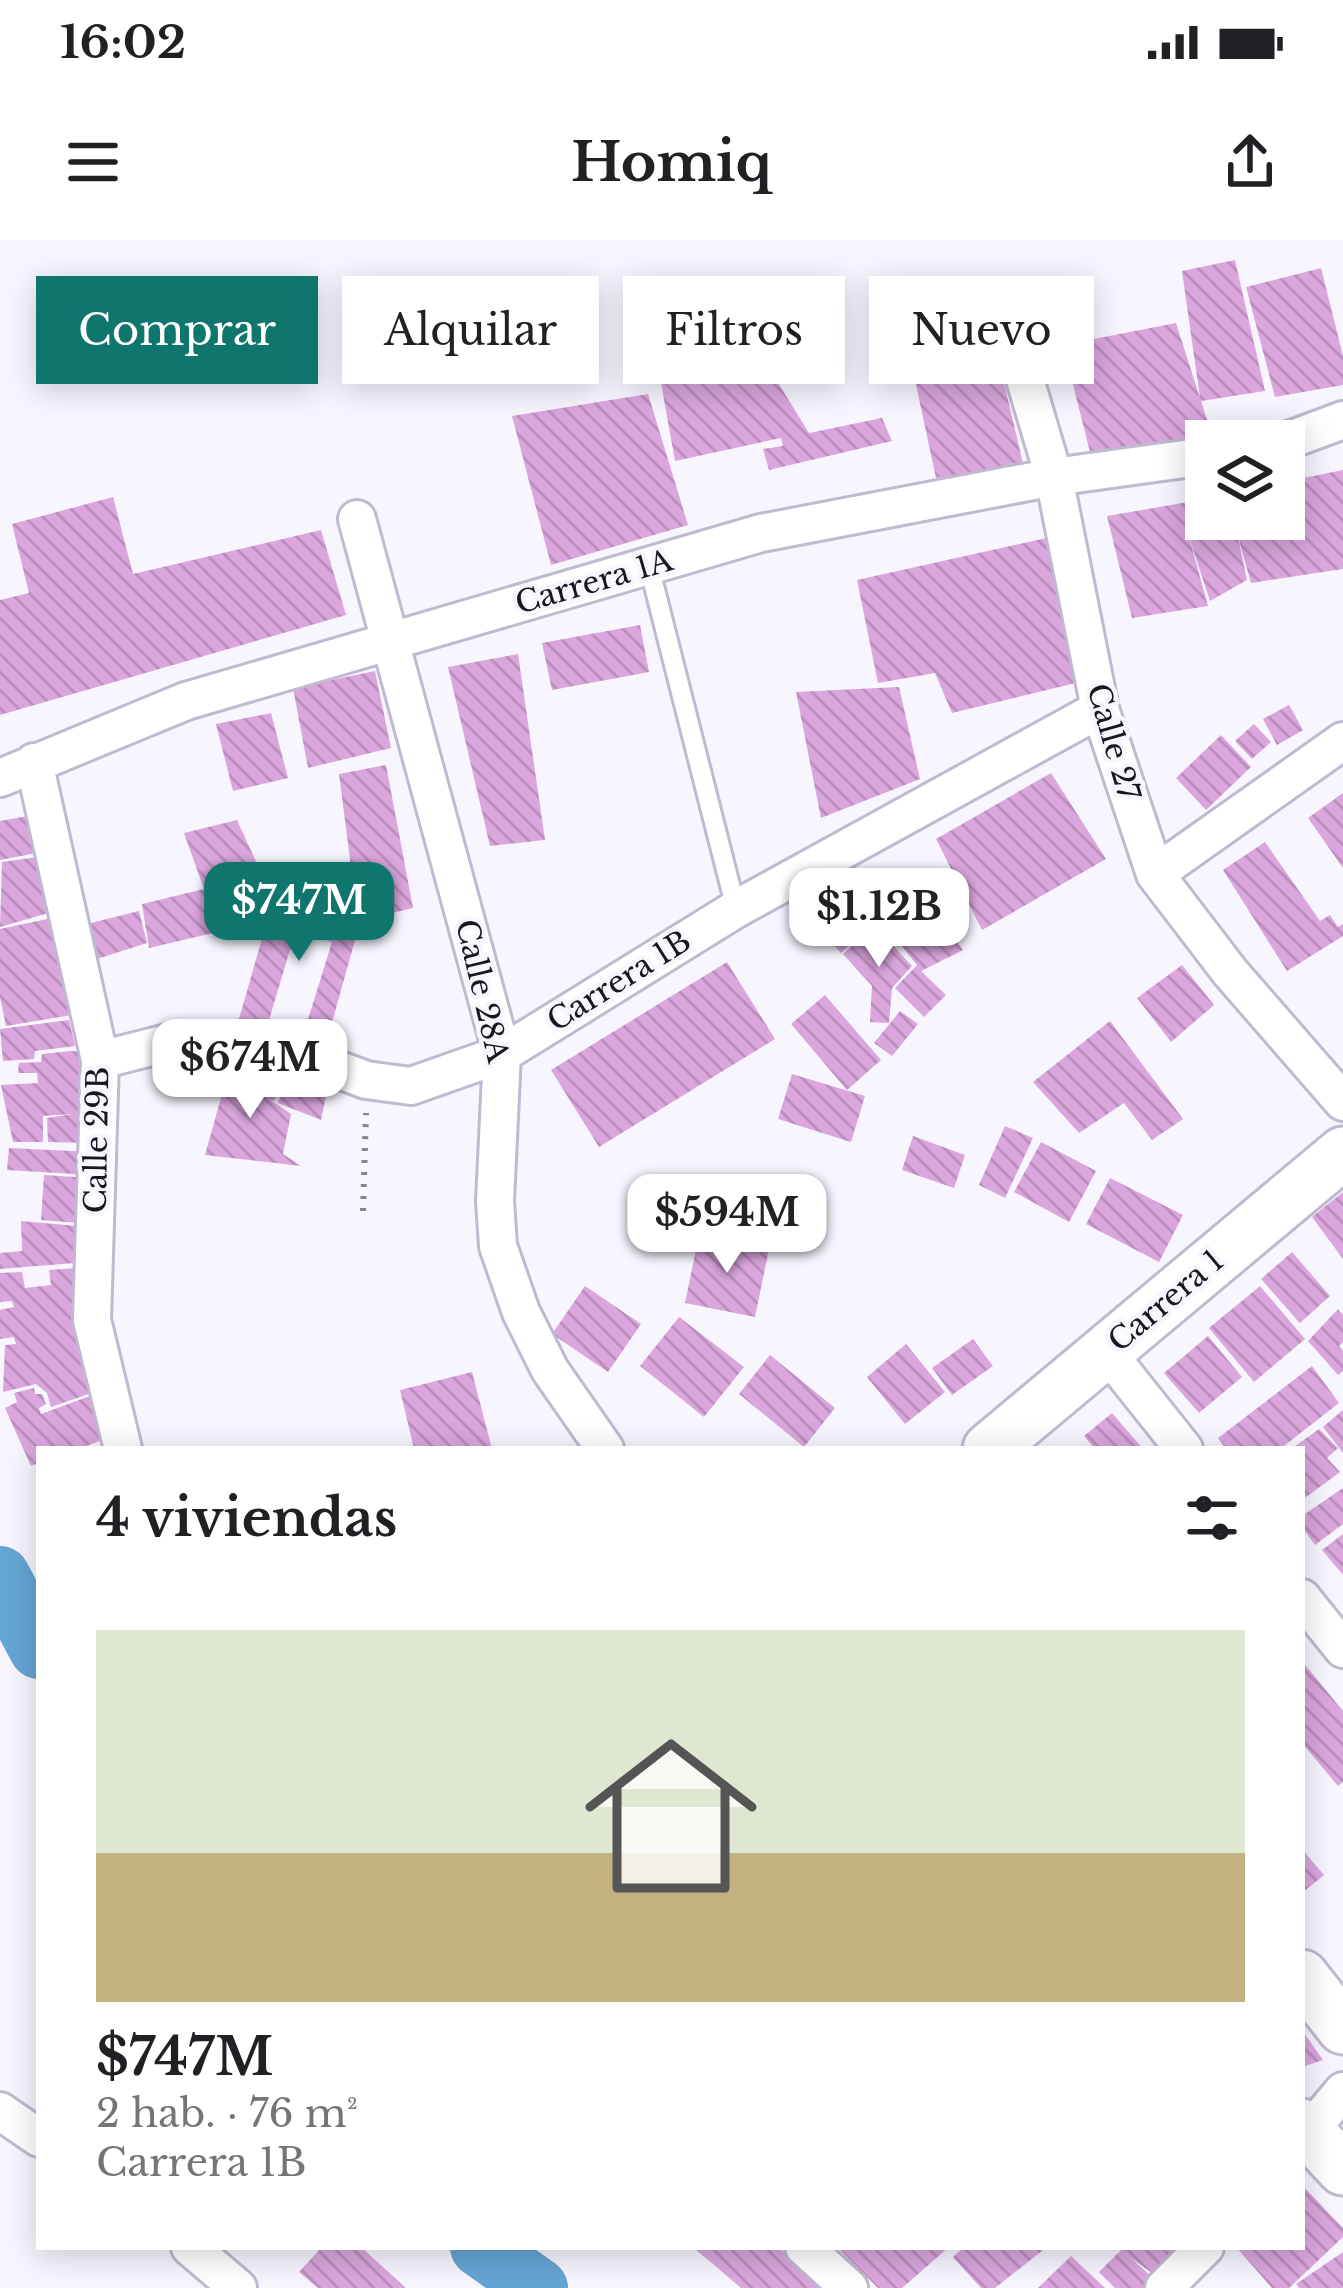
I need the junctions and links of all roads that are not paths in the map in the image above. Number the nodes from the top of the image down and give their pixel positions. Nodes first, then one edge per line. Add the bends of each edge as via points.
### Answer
1 (1026, 384) edge
2 (1343, 420) edge
3 (1305, 434) edge
4 (1185, 459) edge
5 (1054, 477) junction
6 (357, 519) dead end
7 (649, 566) junction
8 (391, 640) junction
9 (1100, 709) junction
10 (1343, 741) edge
11 (34, 762) junction
12 (0, 778) edge
13 (1155, 874) junction
14 (736, 909) junction
15 (502, 1054) junction
16 (100, 1060) junction
17 (1343, 1102) edge
18 (1343, 1154) edge
19 (1106, 1351) junction
20 (122, 1446) edge
21 (603, 1446) edge
22 (993, 1446) edge
23 (1182, 1446) edge
24 (1305, 1602) edge
25 (1343, 1649) edge
26 (1305, 1980) edge
27 (1343, 2028) edge
28 (1343, 2091) edge
29 (0, 2111) edge
30 (36, 2136) edge
31 (1314, 2141) edge
32 (194, 2250) edge
33 (807, 2250) edge
34 (1202, 2250) edge
35 (238, 2288) edge
36 (849, 2288) edge
37 (1164, 2288) edge

1 - 5 street, Calle 27
2 - 3 street
4 - 5 street, Carrera 1A
5 - 7 street, Carrera 1A via 761,533
5 - 9 street, Calle 27
6 - 8 street, Calle 28A
7 - 8 street, Carrera 1A
7 - 14 lane
8 - 11 street, Carrera 1A via 186,701
8 - 15 street, Calle 28A
9 - 13 street, Calle 27
9 - 14 street, Carrera 1B
10 - 13 street
11 - 12 street, Carrera 1A
11 - 16 street, Calle 29B
13 - 17 street, Calle 27
14 - 15 street, Carrera 1B
15 - 16 street, Carrera 1B via 411,1086 225,1040 176,1041
15 - 21 street, Calle 28A via 498,1246 550,1370
16 - 20 street, Calle 29B via 92,1320
18 - 19 street, Carrera 1
19 - 22 street, Carrera 1
19 - 23 street
24 - 25 street
26 - 27 street
28 - 31 street
29 - 30 street
32 - 35 street
33 - 36 street
34 - 37 street

